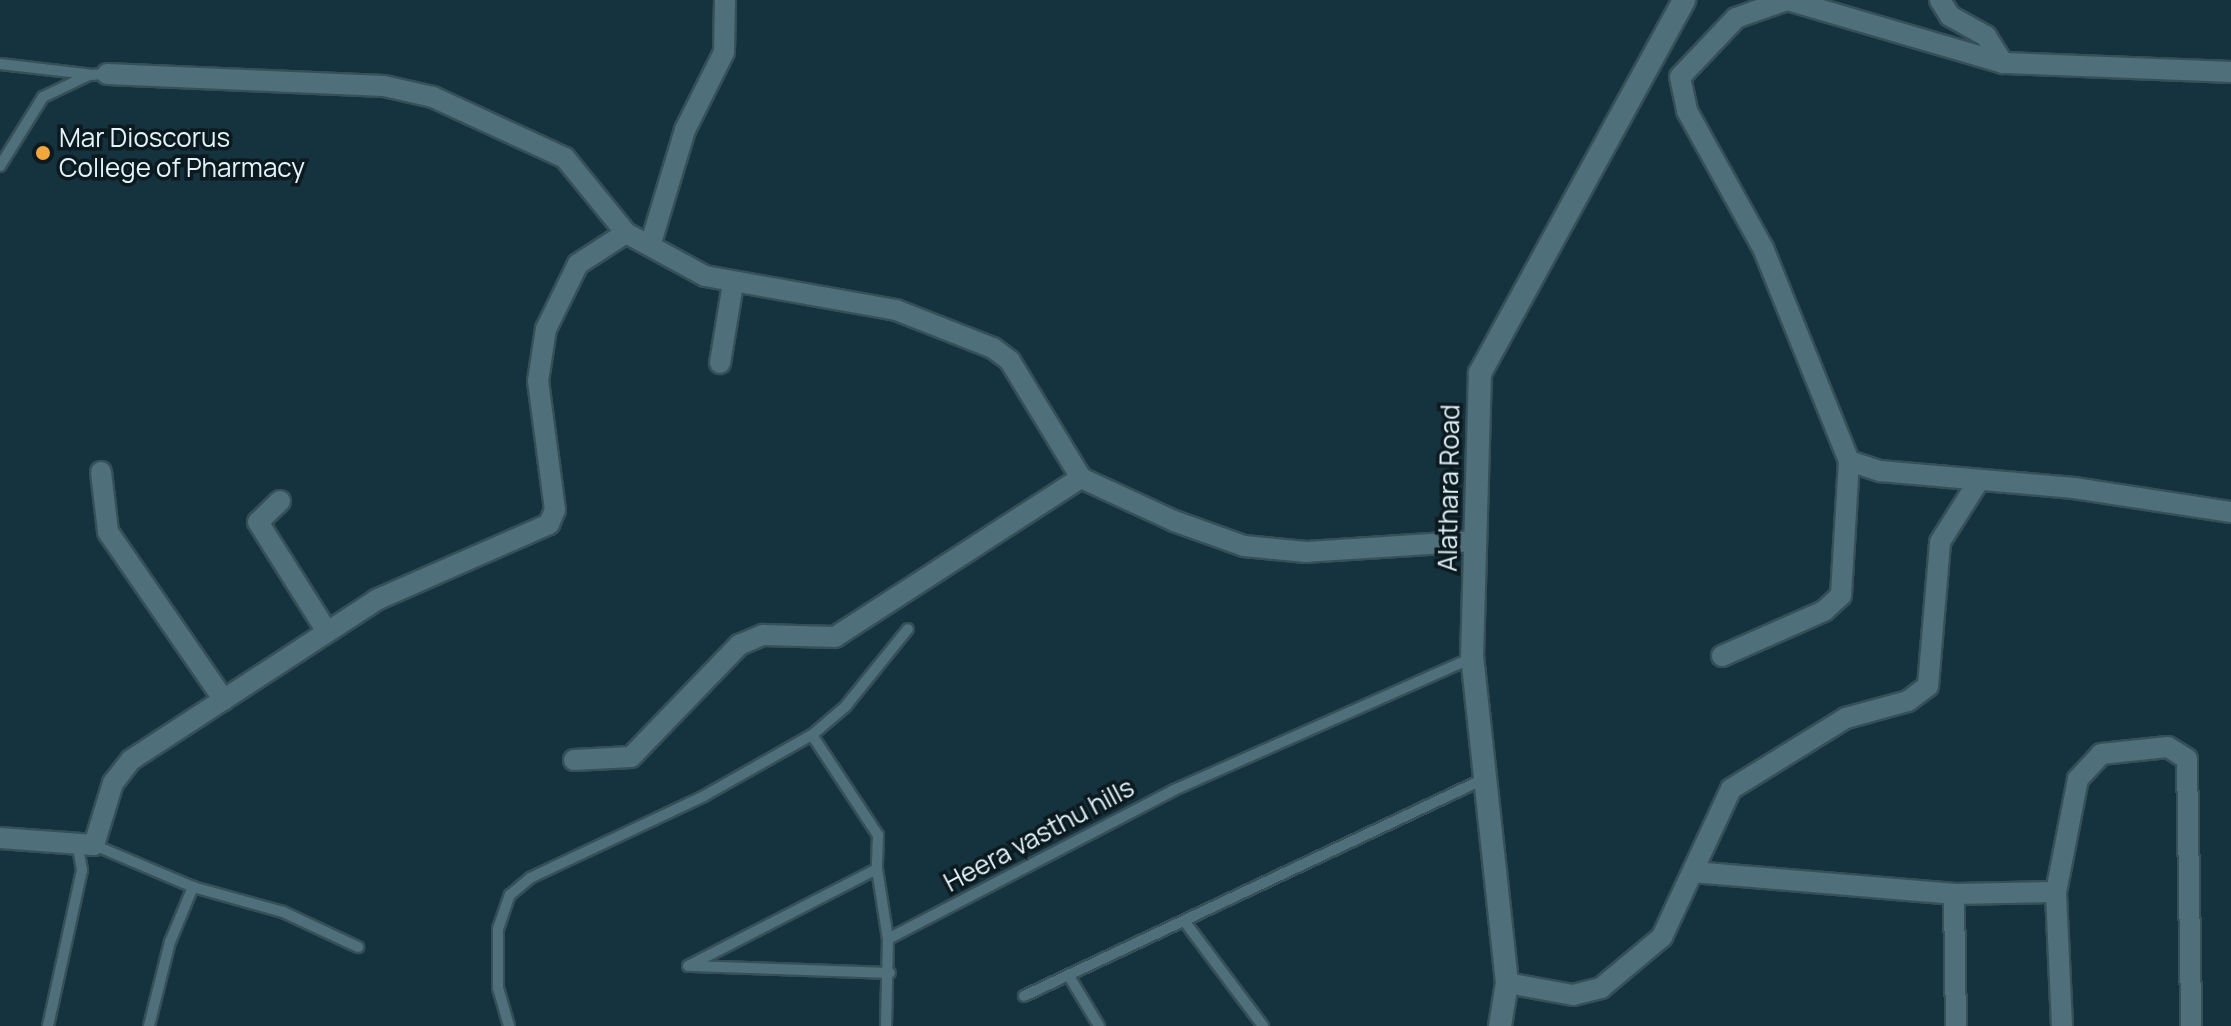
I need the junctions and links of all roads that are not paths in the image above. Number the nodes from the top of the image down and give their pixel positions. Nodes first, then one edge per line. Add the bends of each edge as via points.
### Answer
1 (725, 0) edge
2 (1684, 0) edge
3 (1940, 0) edge
4 (2003, 63) junction
5 (0, 64) edge
6 (2231, 72) edge
7 (98, 74) junction
8 (16, 135) junction
9 (0, 138) edge
10 (0, 166) edge
11 (626, 233) junction
12 (650, 246) junction
13 (733, 284) junction
14 (720, 363) dead end
15 (1849, 461) junction
16 (101, 472) dead end
17 (1081, 478) junction
18 (1978, 482) junction
19 (280, 501) dead end
20 (2231, 512) edge
21 (1474, 541) junction
22 (908, 629) dead end
23 (326, 630) junction
24 (1722, 656) dead end
25 (1472, 658) junction
26 (224, 700) junction
27 (812, 735) junction
28 (574, 760) dead end
29 (1484, 779) junction
30 (0, 838) edge
31 (86, 846) junction
32 (877, 869) junction
33 (1694, 872) junction
34 (193, 887) junction
35 (2056, 892) junction
36 (1954, 894) junction
37 (1185, 922) junction
38 (888, 939) junction
39 (358, 947) dead end
40 (890, 973) junction
41 (1069, 976) junction
42 (1507, 983) junction
43 (1024, 996) dead end
44 (48, 1026) edge
45 (149, 1026) edge
46 (509, 1026) edge
47 (886, 1026) edge
48 (1099, 1026) edge
49 (1263, 1026) edge
50 (1500, 1026) edge
51 (1956, 1026) edge
52 (2062, 1026) edge
53 (2191, 1026) edge

1 - 12 street via 724,52 685,130
2 - 21 street, Alathara Road via 1480,373
3 - 4 street via 1950,16 1986,36
4 - 6 street
4 - 15 street via 1787,0 1736,18 1680,77 1687,111 1763,248
5 - 7 lane
7 - 8 lane via 43,97
7 - 11 street via 384,86 433,97 565,158
8 - 9 lane
8 - 10 lane
11 - 12 street
11 - 23 street via 578,264 546,329 538,381 555,510 549,524 454,562
12 - 13 street
13 - 14 street
13 - 17 street via 896,310 993,348 1010,361
15 - 18 street
15 - 24 street via 1841,595 1824,611
16 - 26 street via 108,532
17 - 21 street via 1244,546 1306,552
17 - 28 street via 835,637 763,635 739,645 631,757
18 - 20 street
18 - 33 street via 1940,542 1928,686 1908,701 1846,718 1731,789
19 - 23 street via 258,522
21 - 25 street, Alathara Road
22 - 27 lane via 845,707
23 - 26 street
25 - 29 street, Alathara Road
25 - 38 lane, Heera vasthu hills via 1174,790
26 - 31 street via 131,760 113,783
27 - 32 lane via 878,835
27 - 46 lane via 704,796 530,878 510,895 498,929 498,973
29 - 37 lane
29 - 42 street, Alathara Road
30 - 31 street
31 - 34 lane
31 - 44 lane
32 - 38 lane
32 - 40 lane via 688,966
33 - 36 street
33 - 42 street via 1662,937 1601,988 1573,995
34 - 39 lane via 283,912
34 - 45 lane via 170,942
35 - 36 street
35 - 52 street
35 - 53 street via 2085,768 2117,749 2182,752
36 - 51 street
37 - 41 lane
37 - 49 lane
38 - 40 lane
40 - 47 lane
41 - 43 lane
41 - 48 lane
42 - 50 street, Alathara Road

